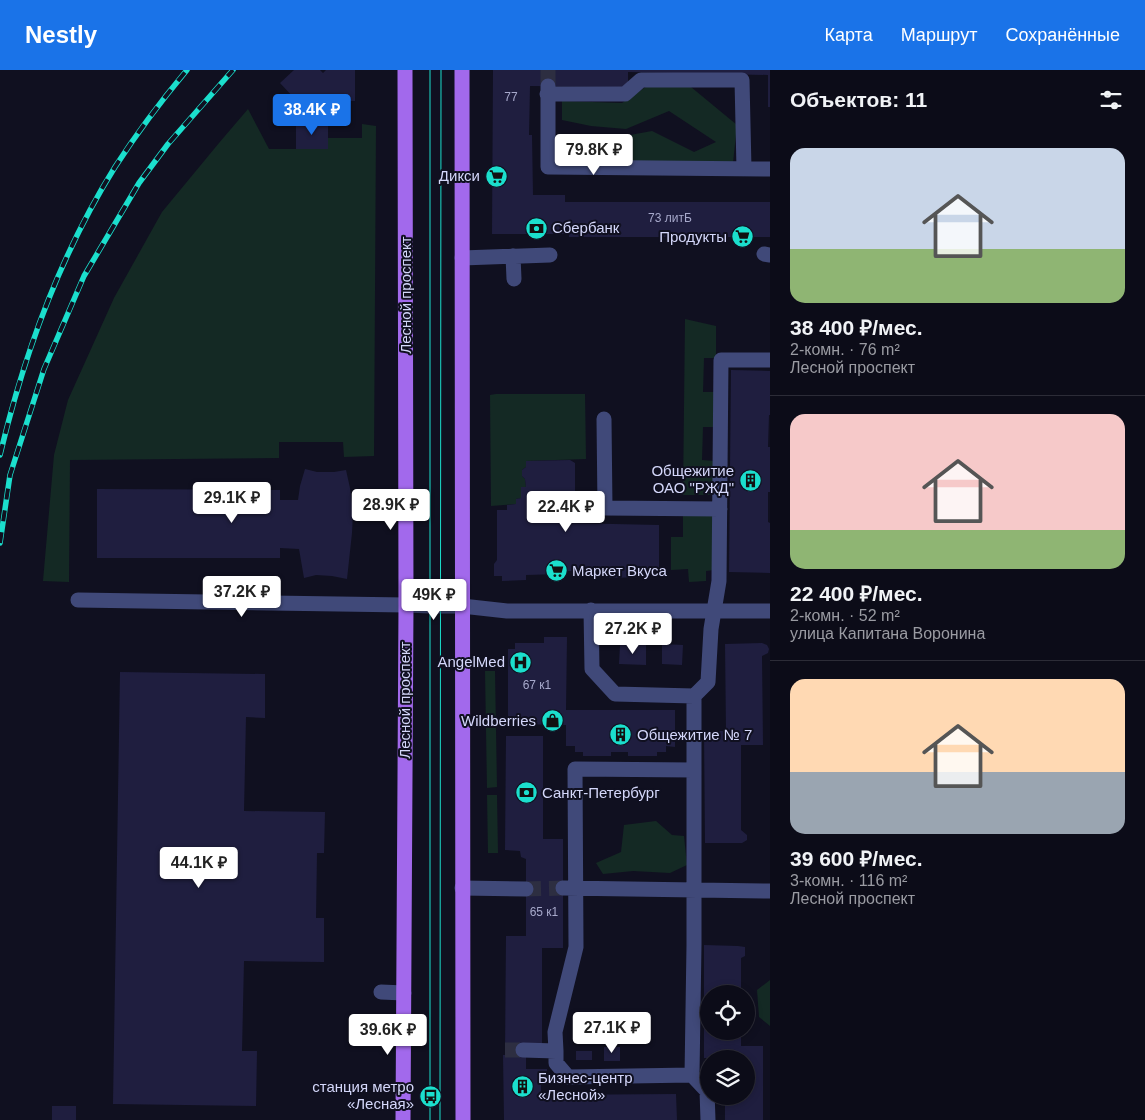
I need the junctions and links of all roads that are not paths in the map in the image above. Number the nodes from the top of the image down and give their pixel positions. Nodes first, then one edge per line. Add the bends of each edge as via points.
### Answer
1 (405, 70) edge
2 (462, 70) edge
3 (744, 169) junction
4 (770, 169) edge
5 (550, 255) dead end
6 (514, 256) junction
7 (462, 258) junction
8 (514, 279) dead end
9 (770, 360) edge
10 (604, 419) dead end
11 (720, 509) junction
12 (78, 600) dead end
13 (406, 605) junction
14 (462, 606) junction
15 (591, 610) junction
16 (713, 610) junction
17 (770, 611) edge
18 (694, 696) junction
19 (694, 770) junction
20 (462, 888) junction
21 (570, 888) junction
22 (526, 889) tunnel mouth
23 (693, 890) junction
24 (770, 891) edge
25 (380, 992) dead end
26 (404, 993) junction
27 (523, 1050) tunnel mouth
28 (556, 1051) junction
29 (692, 1075) junction
30 (403, 1120) edge
31 (463, 1120) edge
32 (708, 1120) edge

1 - 13 main road, Лесной проспект
2 - 7 main road
3 - 3 street via 742,80 641,80 625,94 547,90 548,167
3 - 4 street
5 - 6 street
6 - 7 street
6 - 8 street
7 - 14 main road
9 - 11 street via 721,360
10 - 11 street via 605,508
11 - 16 street via 719,581
12 - 13 street
13 - 14 street
13 - 26 main road, Лесной проспект
14 - 15 street via 507,611
14 - 20 main road
15 - 16 street
15 - 18 street via 592,669 615,694
16 - 17 street
16 - 18 street via 708,682
18 - 19 street
19 - 21 street via 575,769
19 - 23 street
20 - 22 street
20 - 31 main road
21 - 23 street
21 - 28 street via 576,947 555,1032
23 - 24 street
23 - 29 street
25 - 26 street
26 - 30 main road, Лесной проспект
27 - 28 street
28 - 29 street via 556,1063 568,1077
29 - 32 street via 707,1091

